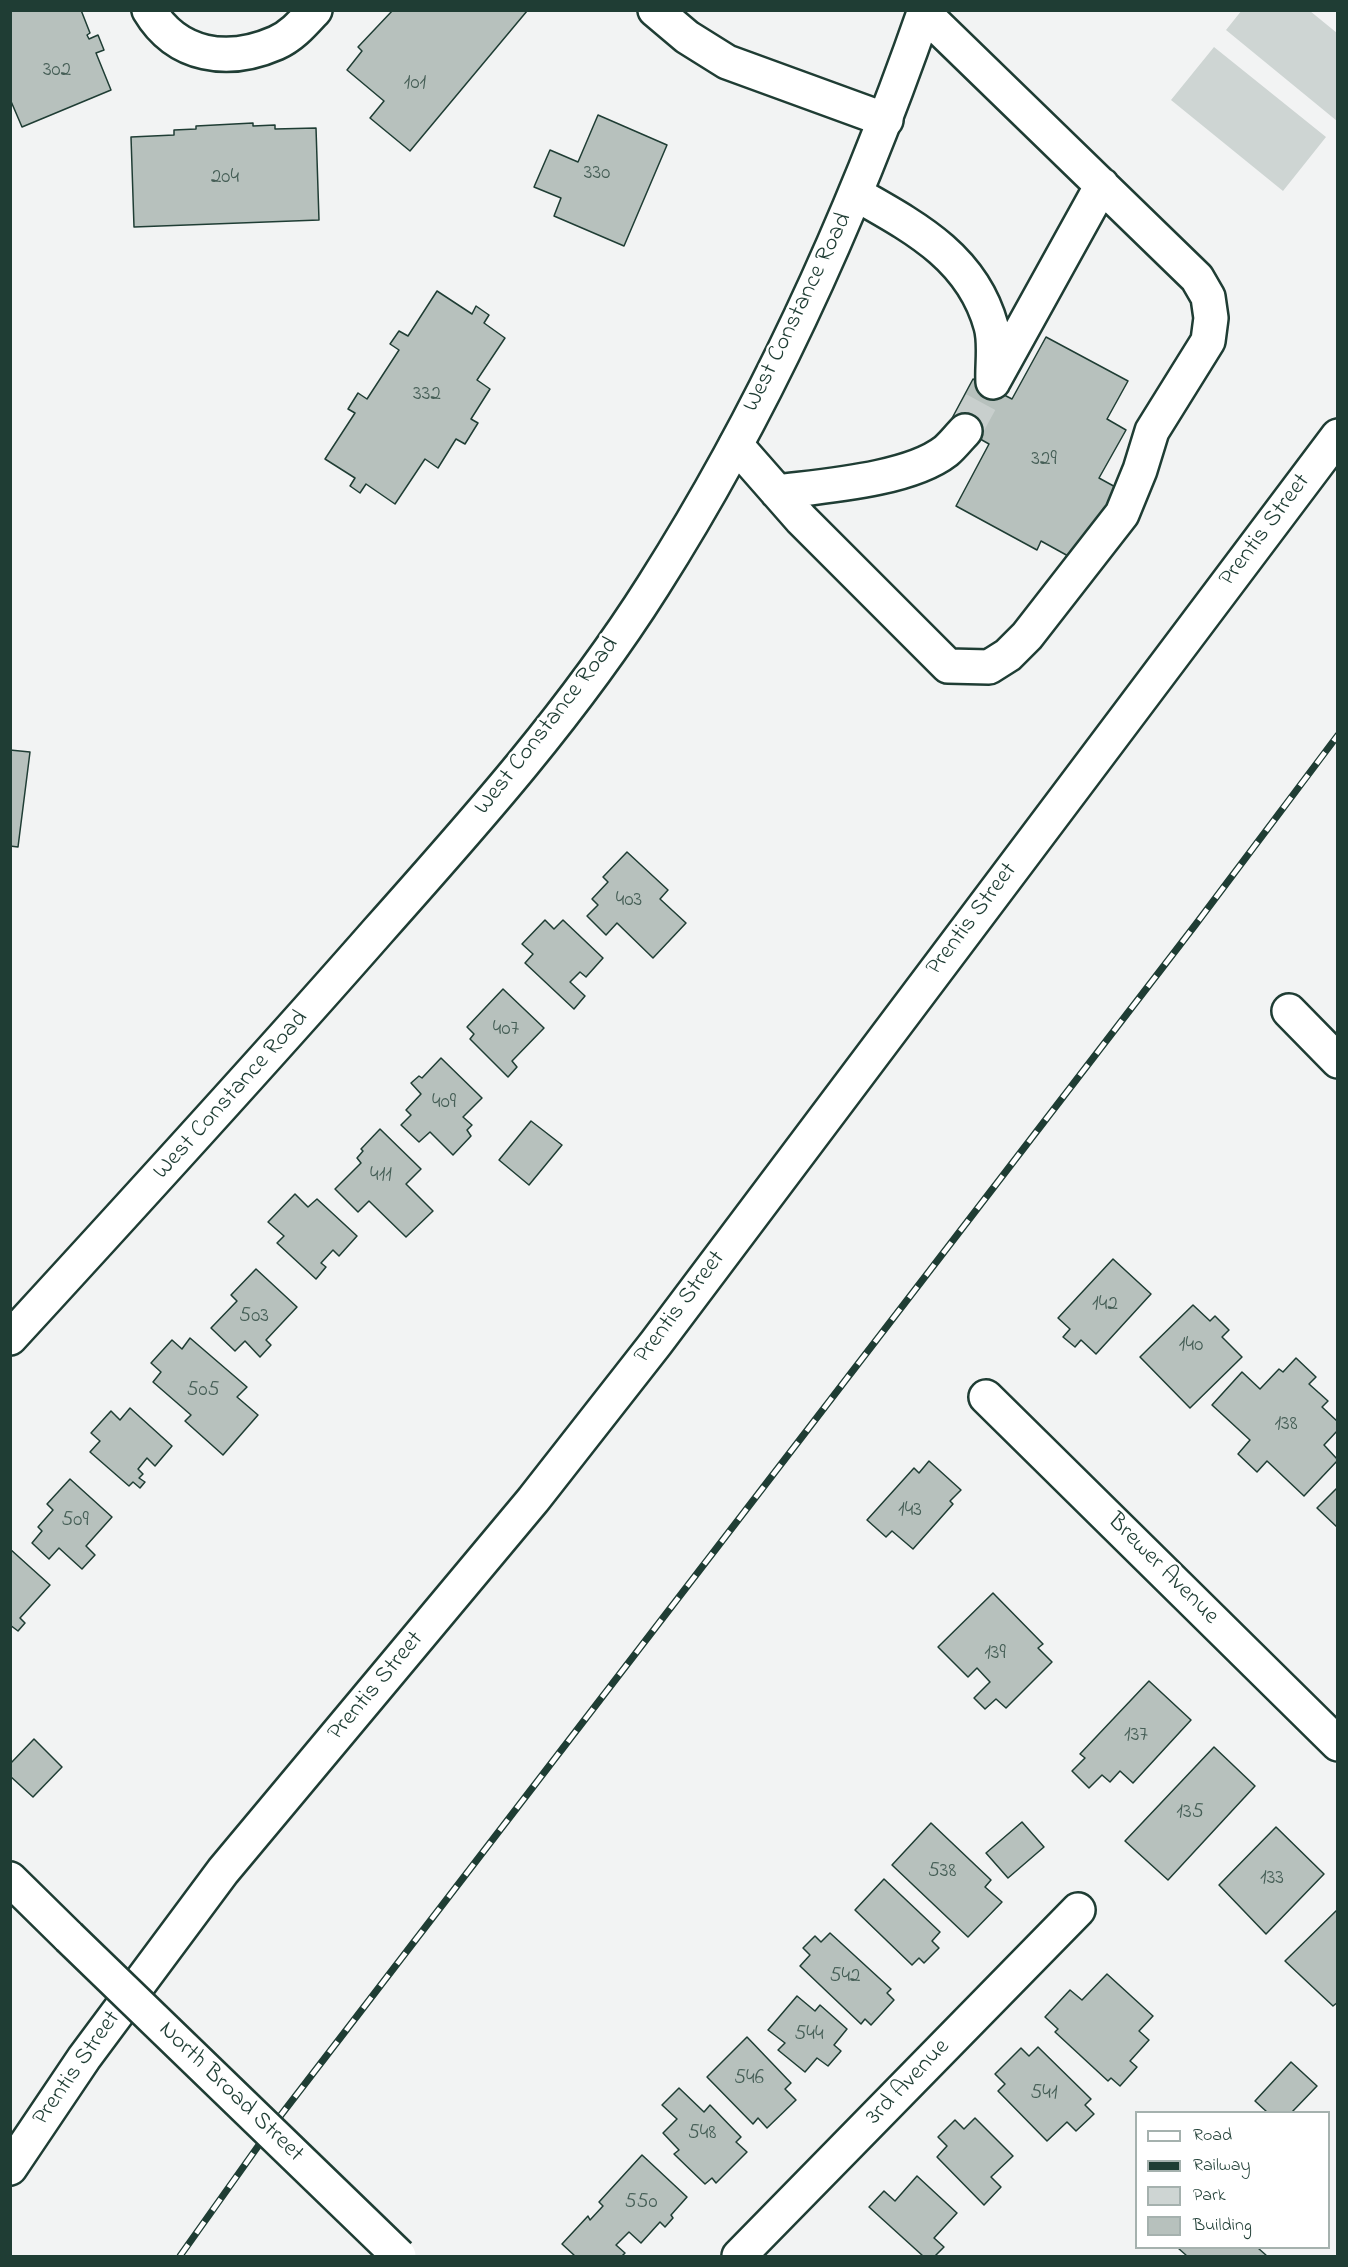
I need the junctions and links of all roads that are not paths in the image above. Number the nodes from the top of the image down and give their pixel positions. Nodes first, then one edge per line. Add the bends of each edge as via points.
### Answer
1 (149, 10) edge
2 (315, 10) edge
3 (655, 10) edge
4 (925, 12) edge
5 (886, 120) junction
6 (1102, 185) junction
7 (856, 194) junction
8 (965, 431) tunnel mouth
9 (1338, 436) edge
10 (736, 445) junction
11 (777, 492) junction
12 (1289, 1011) dead end
13 (1338, 1061) edge
14 (10, 1338) edge
15 (986, 1397) dead end
16 (1338, 1743) edge
17 (10, 1879) edge
18 (1078, 1910) dead end
19 (10, 2168) edge
20 (399, 2256) edge
21 (739, 2256) edge

1 - 2 street via 180,45 206,53 239,54 276,43
3 - 5 street via 687,37 727,62
4 - 5 street, West Constance Road
4 - 6 street
5 - 7 street, West Constance Road
6 - 7 street via 991,384 992,328 980,295 965,272 922,231
6 - 11 street via 1197,278 1208,297 1208,341 1152,431 1122,514 1008,656 989,667 948,666
7 - 10 street, West Constance Road
8 - 11 street via 945,452 877,478
9 - 19 street, Prentis Street via 656,1343 532,1500 223,1871 84,2058
10 - 11 street
10 - 14 street, West Constance Road via 653,586 576,699 508,784 239,1089
12 - 13 street
15 - 16 street, Brewer Avenue
17 - 20 street, North Broad Street, bridge
18 - 21 street, 3rd Avenue

